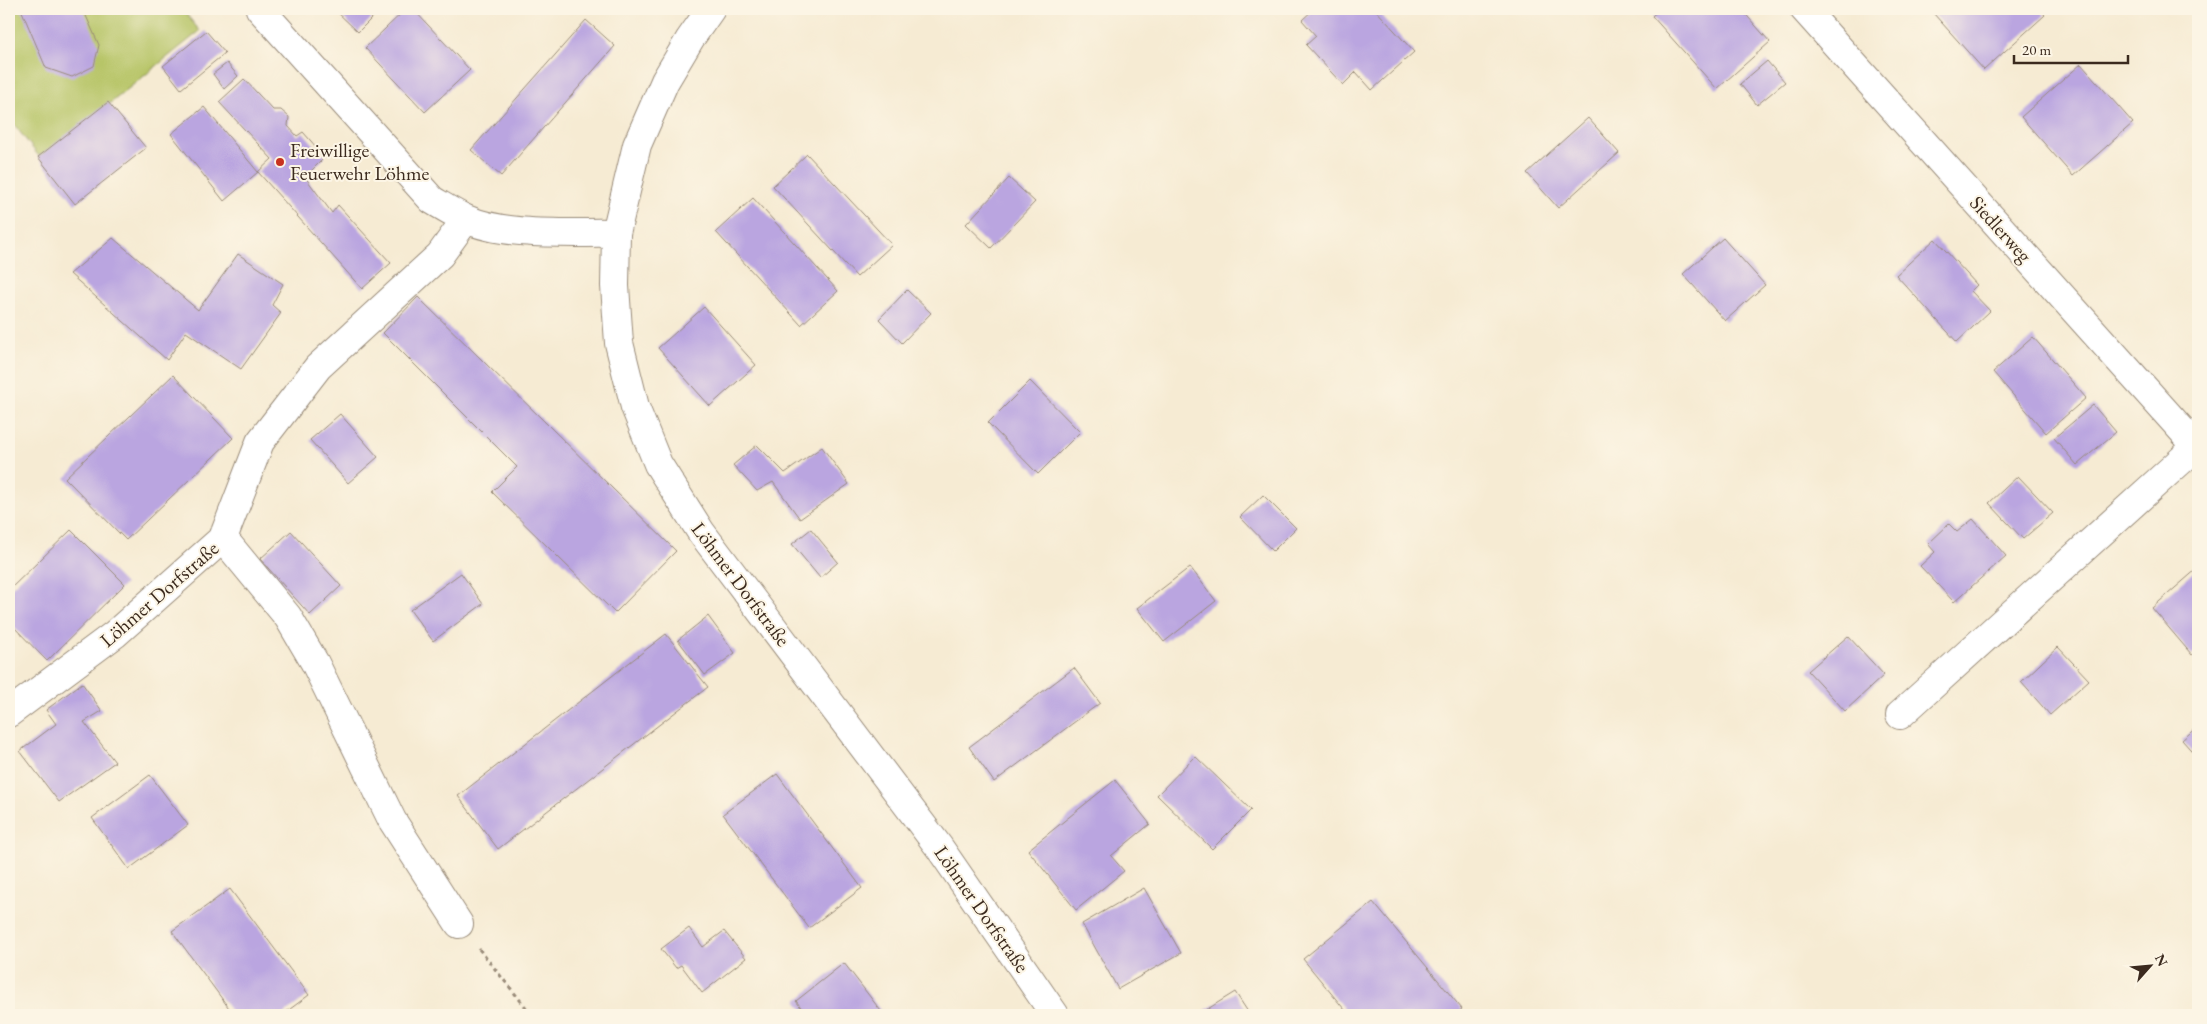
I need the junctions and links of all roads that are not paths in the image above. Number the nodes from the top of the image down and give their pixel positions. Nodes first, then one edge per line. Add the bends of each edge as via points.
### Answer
1 (260, 9) edge
2 (711, 9) edge
3 (1804, 9) edge
4 (466, 219) junction
5 (616, 233) junction
6 (2197, 447) edge
7 (224, 538) junction
8 (9, 713) edge
9 (1900, 715) dead end
10 (459, 924) road end
11 (1055, 1015) edge

1 - 4 street via 432,200
2 - 5 street, Löhmer Dorfstraße via 665,81 641,137
3 - 6 street, Siedlerweg
4 - 5 street via 487,226 528,231
4 - 7 street, Löhmer Dorfstraße via 440,255 318,367 266,434 260,442
5 - 11 street, Löhmer Dorfstraße via 614,286 619,343 634,408 658,464 701,532 939,847
6 - 9 street
7 - 8 street, Löhmer Dorfstraße via 115,634
7 - 10 street via 288,617 315,663 392,820

